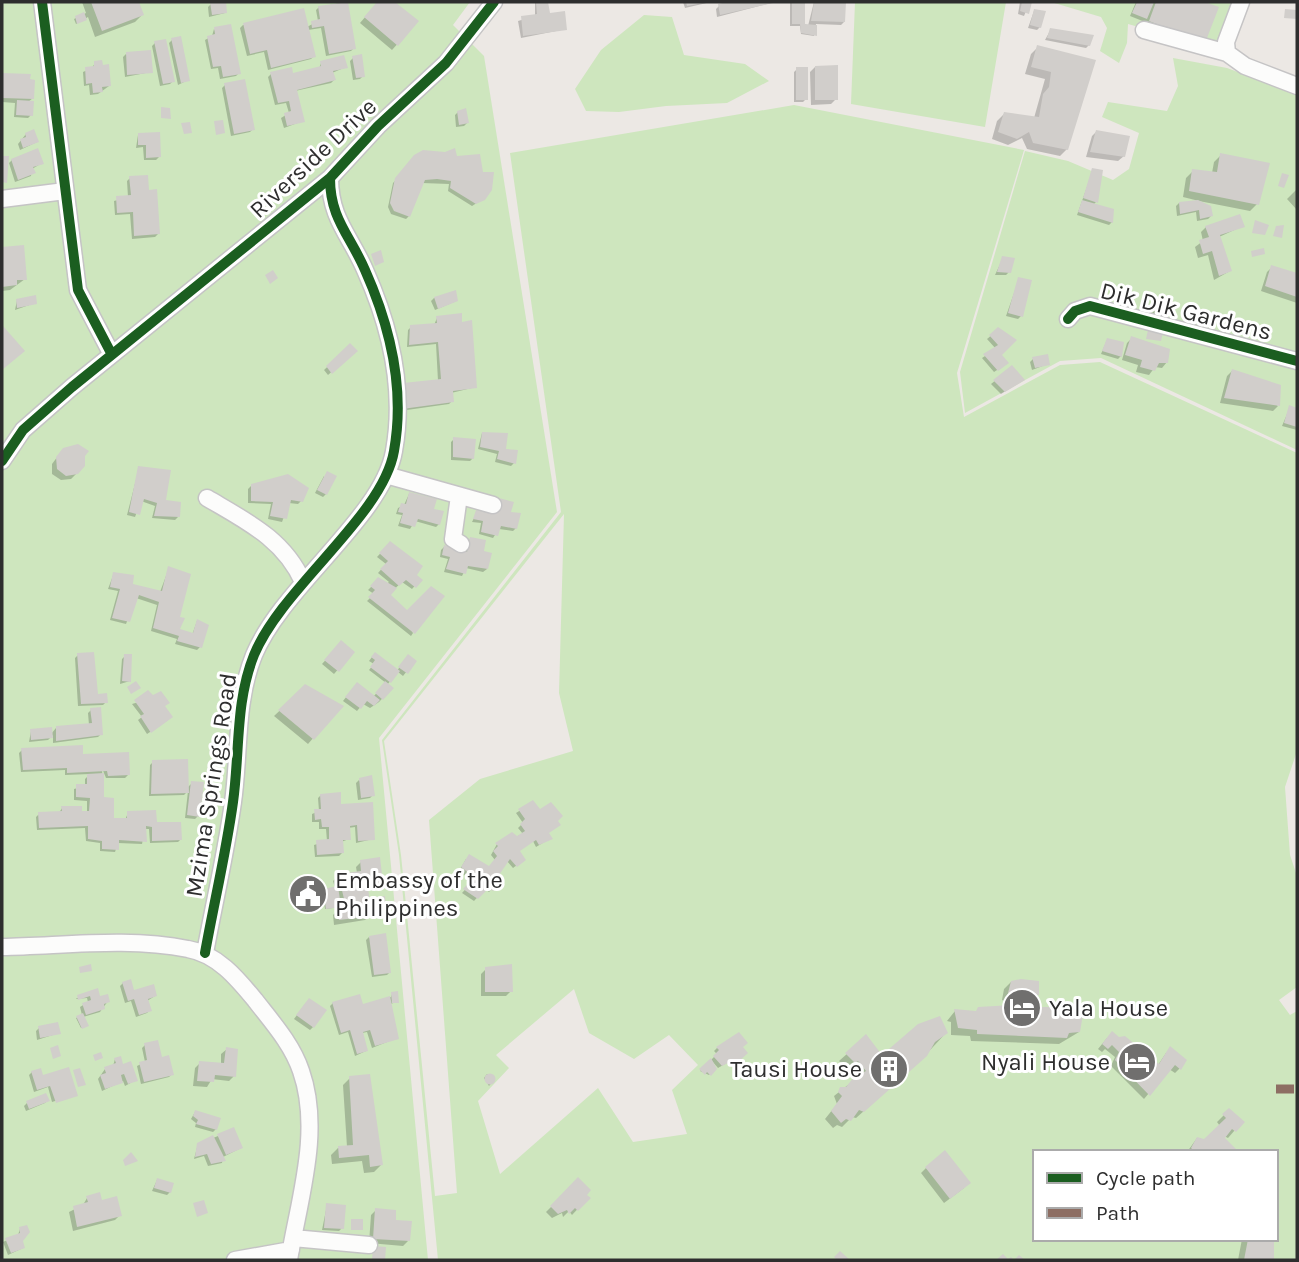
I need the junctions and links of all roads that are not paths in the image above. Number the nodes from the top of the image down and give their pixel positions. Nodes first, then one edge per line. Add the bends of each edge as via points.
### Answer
1 (42, 2) edge
2 (494, 2) edge
3 (1241, 2) edge
4 (1144, 30) dead end
5 (1227, 53) junction
6 (1297, 86) edge
7 (330, 178) junction
8 (65, 191) junction
9 (2, 198) edge
10 (1068, 319) dead end
11 (111, 353) junction
12 (1297, 361) edge
13 (2, 461) edge
14 (386, 475) junction
15 (460, 496) junction
16 (207, 498) dead end
17 (493, 505) dead end
18 (461, 544) dead end
19 (303, 582) junction
20 (2, 947) edge
21 (205, 953) junction
22 (369, 1245) dead end
23 (291, 1250) edge
24 (235, 1260) edge

1 - 8 street
2 - 7 street, Riverside Drive via 446,63
3 - 5 street via 1226,42
4 - 5 street
5 - 6 street via 1245,66
7 - 11 street, Riverside Drive
7 - 14 street, Mzima Springs Road via 337,222 365,268 394,359 394,451
8 - 9 street
8 - 11 street via 78,290
10 - 12 street, Dik Dik Gardens via 1090,306
11 - 13 street, Riverside Drive via 23,430
14 - 15 street
14 - 19 street, Mzima Springs Road
15 - 17 street
15 - 18 street via 453,539
16 - 19 street via 270,536 288,555
19 - 21 street, Mzima Springs Road via 270,628 247,675 233,801
20 - 21 street via 101,943
21 - 23 street via 243,985 288,1043 301,1069 309,1101 309,1128
22 - 23 street
23 - 24 street

